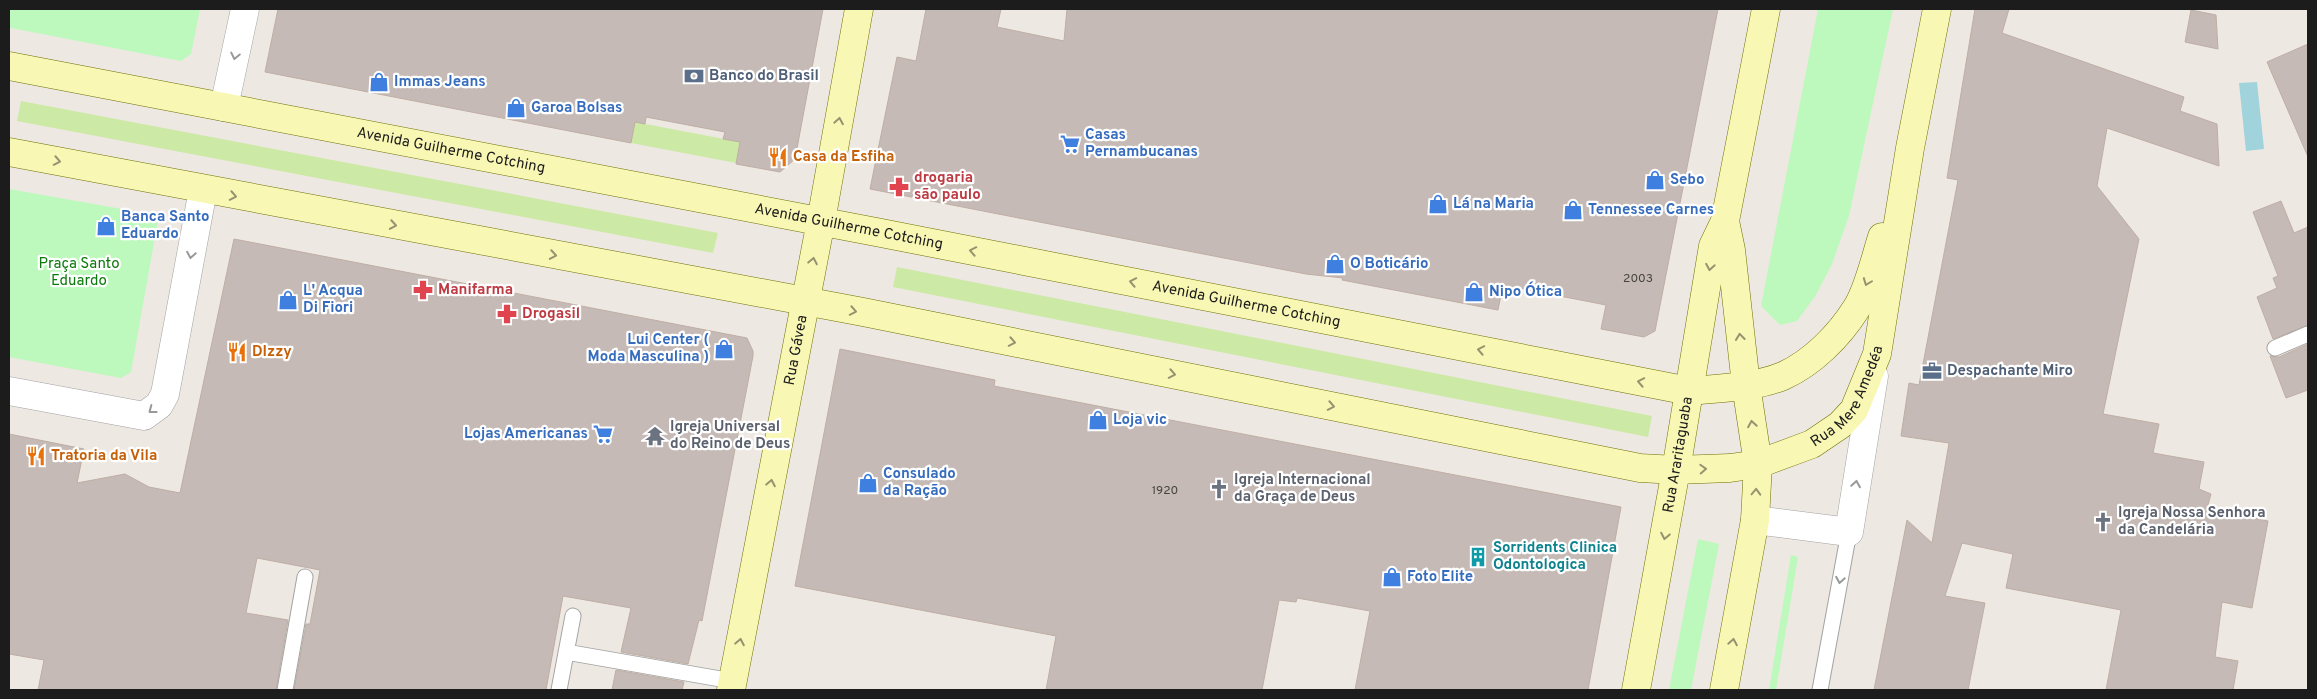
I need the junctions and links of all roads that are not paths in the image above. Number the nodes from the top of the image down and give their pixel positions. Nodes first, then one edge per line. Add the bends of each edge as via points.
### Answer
1 (245, 9) edge
2 (859, 9) edge
3 (1766, 9) edge
4 (1936, 9) edge
5 (9, 66) edge
6 (224, 108) junction
7 (9, 152) edge
8 (203, 190) junction
9 (1901, 207) junction
10 (821, 221) junction
11 (1725, 221) junction
12 (805, 302) junction
13 (2308, 334) edge
14 (2274, 348) dead end
15 (1877, 354) junction
16 (1746, 385) junction
17 (9, 391) edge
18 (1689, 391) junction
19 (1758, 464) junction
20 (1676, 470) junction
21 (1755, 520) junction
22 (1849, 532) junction
23 (305, 577) dead end
24 (573, 616) dead end
25 (566, 652) junction
26 (732, 686) edge
27 (285, 690) edge
28 (559, 690) edge
29 (1636, 690) edge
30 (1724, 690) edge
31 (1820, 690) edge

1 -> 6 street
10 -> 2 main road, Rua Gávea
3 - 11 main road, Rua Araritaguaba
4 - 9 main road, Rua Mere Amedéa
5 - 6 main road, Avenida Guilherme Cotching
6 - 10 main road, Avenida Guilherme Cotching
7 -> 8 main road
8 -> 12 main road
8 -> 17 street via 165,394 153,411 144,416
9 - 15 main road, Rua Mere Amedéa
9 -> 16 main road, Rua Mere Amedéa via 1884,228 1857,308 1837,332 1815,356 1790,372
12 -> 10 main road, Rua Gávea
18 -> 10 main road, Avenida Guilherme Cotching
16 -> 11 main road, Rua Araritaguaba
11 -> 18 main road, Rua Araritaguaba via 1714,246
12 -> 20 main road via 1633,467
26 -> 12 main road, Rua Gávea
13 - 14 lane
15 - 19 main road, Rua Mere Amedéa via 1854,410 1840,425 1812,444
22 -> 15 street
16 - 18 main road, Rua Mere Amedéa
19 -> 16 main road, Rua Araritaguaba
18 - 20 main road, Rua Araritaguaba
20 -> 19 main road, Rua Mere Amedéa
21 -> 19 main road, Rua Araritaguaba
20 -> 29 main road, Rua Araritaguaba
21 - 22 street
30 -> 21 main road, Rua Araritaguaba
22 -> 31 lane
23 - 27 lane
24 - 25 lane
25 - 26 lane
25 - 28 lane

